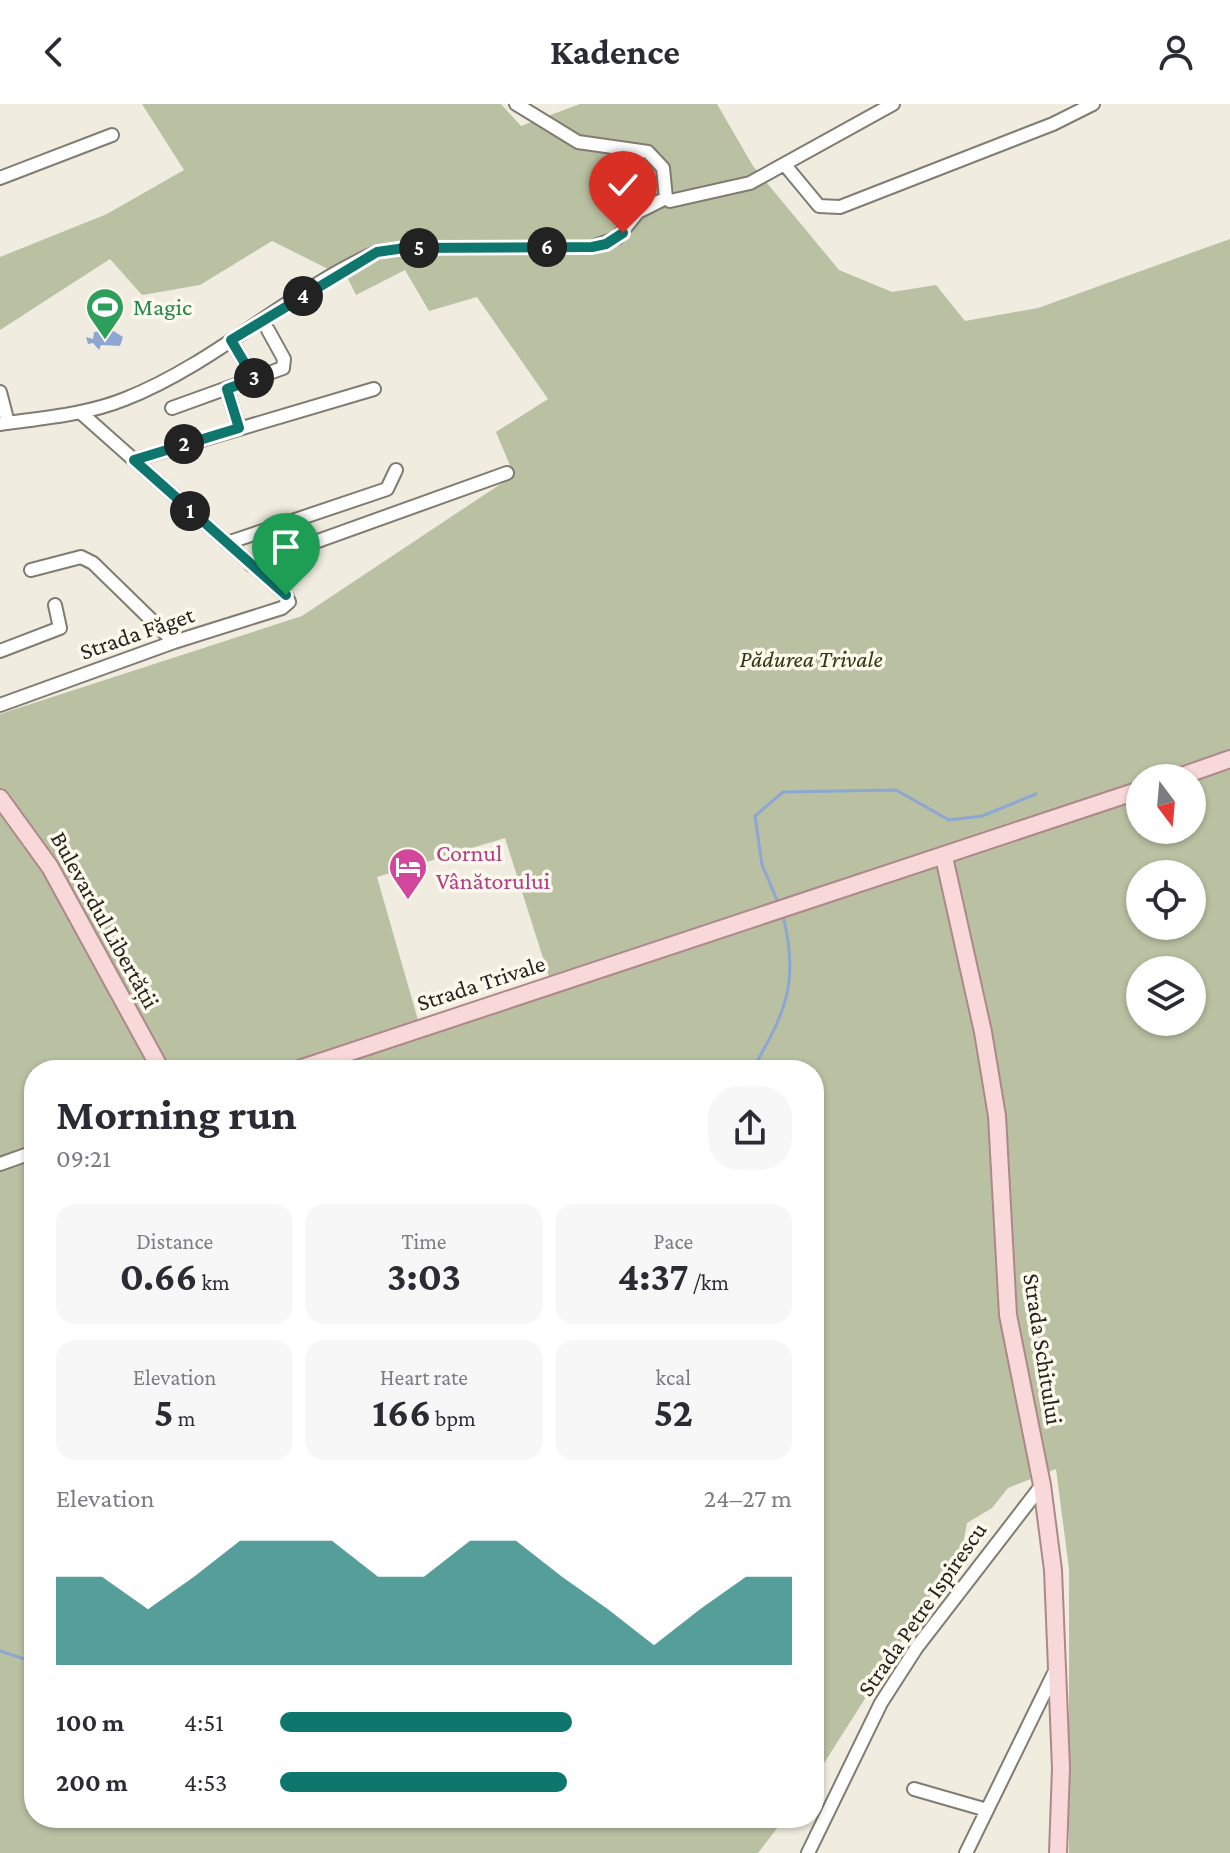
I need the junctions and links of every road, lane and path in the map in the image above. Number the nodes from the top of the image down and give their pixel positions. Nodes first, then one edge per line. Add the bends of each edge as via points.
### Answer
1 (516, 104) edge
2 (893, 104) edge
3 (1093, 104) edge
4 (112, 135) dead end
5 (785, 165) junction
6 (0, 178) edge
7 (666, 198) junction
8 (268, 330) dead end
9 (231, 340) junction
10 (254, 379) junction
11 (227, 389) junction
12 (374, 389) dead end
13 (0, 392) edge
14 (172, 408) dead end
15 (80, 412) junction
16 (4, 423) edge
17 (239, 428) junction
18 (134, 460) junction
19 (396, 470) dead end
20 (507, 473) dead end
21 (227, 543) junction
22 (251, 565) junction
23 (31, 570) dead end
24 (55, 605) dead end
25 (174, 642) junction
26 (0, 651) edge
27 (0, 705) edge
28 (1230, 759) edge
29 (1206, 767) edge
30 (1126, 795) edge
31 (0, 798) edge
32 (944, 857) junction
33 (156, 1060) edge
34 (326, 1060) edge
35 (24, 1156) edge
36 (0, 1164) edge
37 (1042, 1485) junction
38 (1057, 1667) junction
39 (914, 1789) dead end
40 (987, 1810) junction
41 (824, 1820) edge
42 (820, 1828) edge
43 (808, 1853) edge
44 (966, 1853) edge
45 (1058, 1853) edge

1 - 7 street via 578,142 648,152 663,168
2 - 5 street
3 - 5 street via 840,207 819,206
4 - 6 street
5 - 7 street via 736,189
7 - 9 street via 638,212 617,238 592,247 377,252
8 - 10 street via 284,364
9 - 10 street
9 - 15 street via 152,386
10 - 11 street
11 - 14 street
11 - 17 street
12 - 17 street
13 - 16 street
15 - 16 street
15 - 18 street
17 - 18 street
18 - 21 street
19 - 21 street via 387,489
20 - 22 street
21 - 22 street
22 - 25 street, Strada Făget via 289,602
23 - 25 street via 81,557 93,563
24 - 26 street via 60,628
25 - 27 street, Strada Făget
28 - 29 main road
30 - 32 main road, Strada Trivale
31 - 33 main road, Bulevardul Libertății via 50,867
32 - 34 main road, Strada Trivale
32 - 37 main road, Strada Schitului via 997,1116 1008,1315
35 - 36 street
37 - 38 main road, Strada Schitului
37 - 41 street, Strada Petre Ispirescu via 917,1647 881,1703
38 - 40 street
38 - 45 main road, Strada Schitului
39 - 40 street
40 - 44 street
42 - 43 street, Strada Petre Ispirescu

